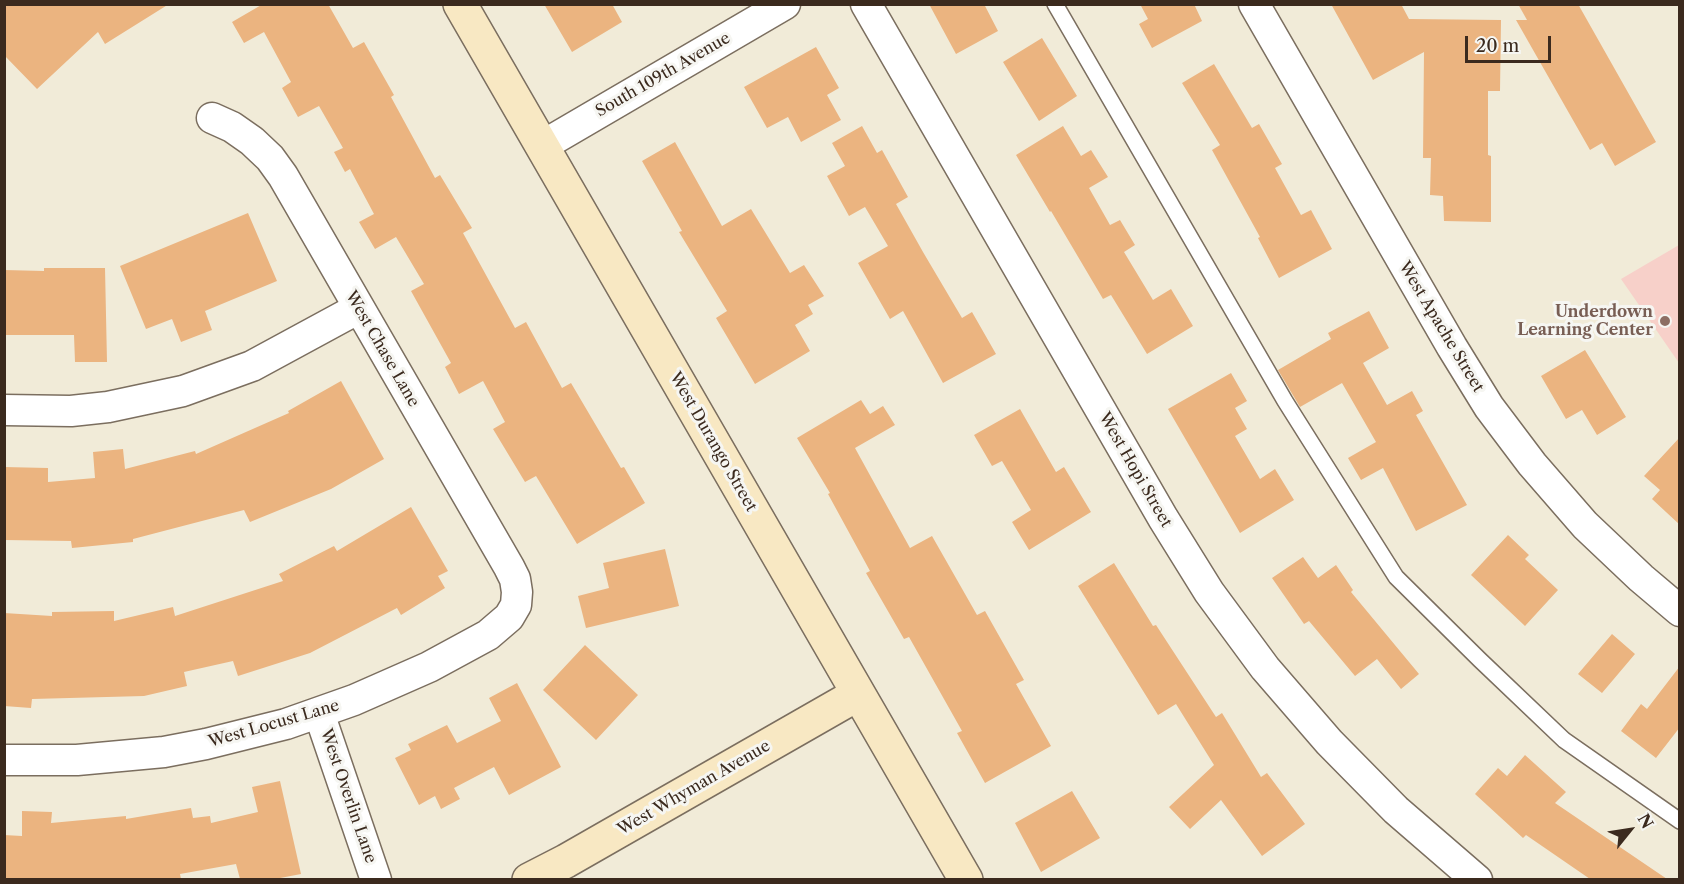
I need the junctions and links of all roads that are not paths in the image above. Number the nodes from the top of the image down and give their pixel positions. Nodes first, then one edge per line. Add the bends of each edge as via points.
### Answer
1 (460, 4) edge
2 (785, 4) edge
3 (866, 4) edge
4 (1055, 4) edge
5 (1254, 4) edge
6 (212, 118) dead end
7 (542, 146) junction
8 (359, 308) junction
9 (4, 410) edge
10 (516, 605) joint
11 (1680, 611) edge
12 (858, 694) junction
13 (319, 713) junction
14 (4, 760) edge
15 (1680, 820) edge
16 (376, 879) edge
17 (529, 879) edge
18 (966, 879) edge
19 (1477, 879) edge

1 - 7 street, West Durango Street
2 - 7 street, South 109th Avenue
3 - 19 street, West Hopi Street via 1162,518 1209,592 1265,668 1329,742 1396,810
4 - 15 lane via 1285,401 1395,577 1564,740
5 - 11 street, West Apache Street via 1489,407 1585,525
6 - 8 street, West Chase Lane via 252,141 270,158
7 - 12 street, West Durango Street
8 - 9 street via 252,366 183,391 71,411
8 - 10 street, West Chase Lane via 509,567 515,579
10 - 13 street, West Locust Lane via 500,627 479,640 392,684
12 - 17 street, West Whyman Avenue
12 - 18 street, West Durango Street
13 - 14 street, West Locust Lane via 250,734 164,752 77,760
13 - 16 street, West Overlin Lane

